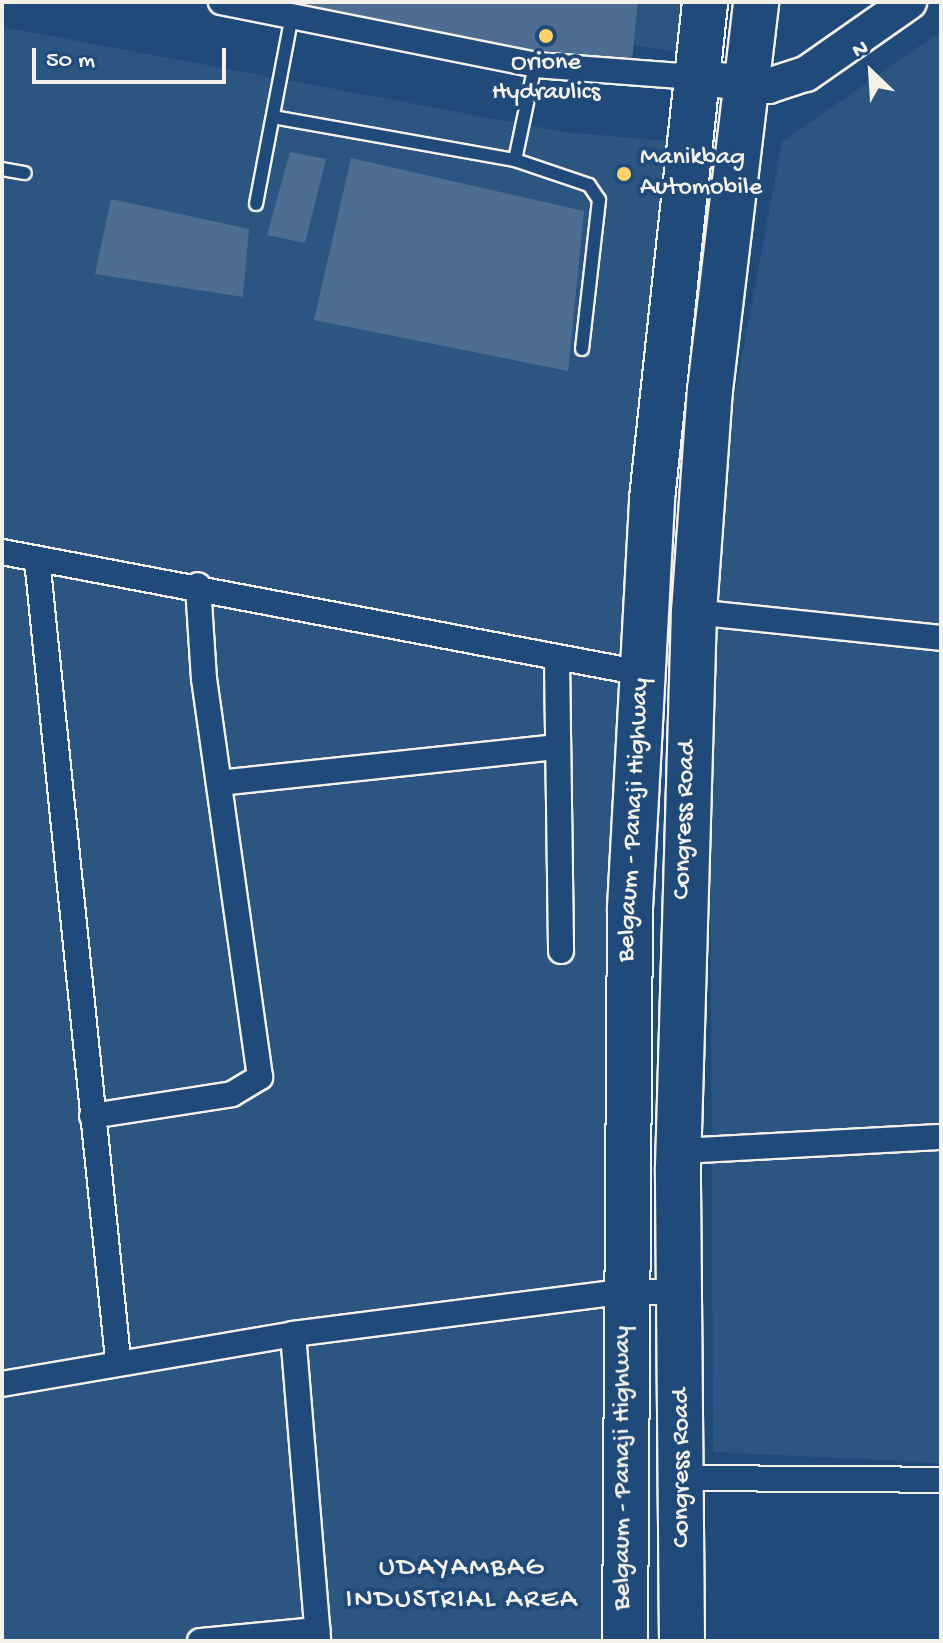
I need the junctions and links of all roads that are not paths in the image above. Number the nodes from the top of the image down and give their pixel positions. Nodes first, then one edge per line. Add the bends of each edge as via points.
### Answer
1 (221, 2) edge
2 (705, 2) edge
3 (756, 2) edge
4 (909, 2) edge
5 (292, 16) junction
6 (535, 65) junction
7 (694, 77) junction
8 (744, 83) junction
9 (273, 117) junction
10 (515, 160) junction
11 (2, 169) edge
12 (25, 173) dead end
13 (256, 204) dead end
14 (582, 349) dead end
15 (2, 552) edge
16 (37, 559) junction
17 (198, 585) junction
18 (694, 612) junction
19 (941, 638) edge
20 (557, 660) junction
21 (642, 673) junction
22 (555, 747) junction
23 (219, 783) junction
24 (561, 951) dead end
25 (92, 1116) junction
26 (941, 1137) edge
27 (679, 1151) junction
28 (623, 1292) junction
29 (681, 1292) junction
30 (293, 1334) junction
31 (118, 1359) junction
32 (2, 1384) edge
33 (685, 1478) junction
34 (941, 1480) edge
35 (318, 1635) edge
36 (200, 1641) edge
37 (625, 1641) edge
38 (682, 1641) edge

1 - 5 street
2 - 7 highway, Belgaum - Panaji Highway
3 - 8 highway, Congress Road
4 - 8 street via 806,74 768,86
5 - 6 street
5 - 9 lane
6 - 7 street
6 - 10 lane
7 - 8 street
7 - 21 highway, Belgaum - Panaji Highway
8 - 18 highway, Congress Road
9 - 10 lane
9 - 13 lane
10 - 14 lane via 574,175 599,200
11 - 12 lane
15 - 16 street
16 - 17 street
16 - 25 street
17 - 20 street
17 - 23 street
18 - 19 street
18 - 27 highway, Congress Road
20 - 21 street
20 - 22 street
21 - 28 highway, Belgaum - Panaji Highway
22 - 23 street
22 - 24 street
23 - 25 street via 260,1077 232,1094
25 - 31 street
26 - 27 street
27 - 29 highway, Congress Road
28 - 29 street
28 - 30 street
28 - 37 highway, Belgaum - Panaji Highway
29 - 33 highway, Congress Road
30 - 31 street
30 - 35 street
31 - 32 street
33 - 34 street
33 - 38 highway, Congress Road
35 - 36 street

